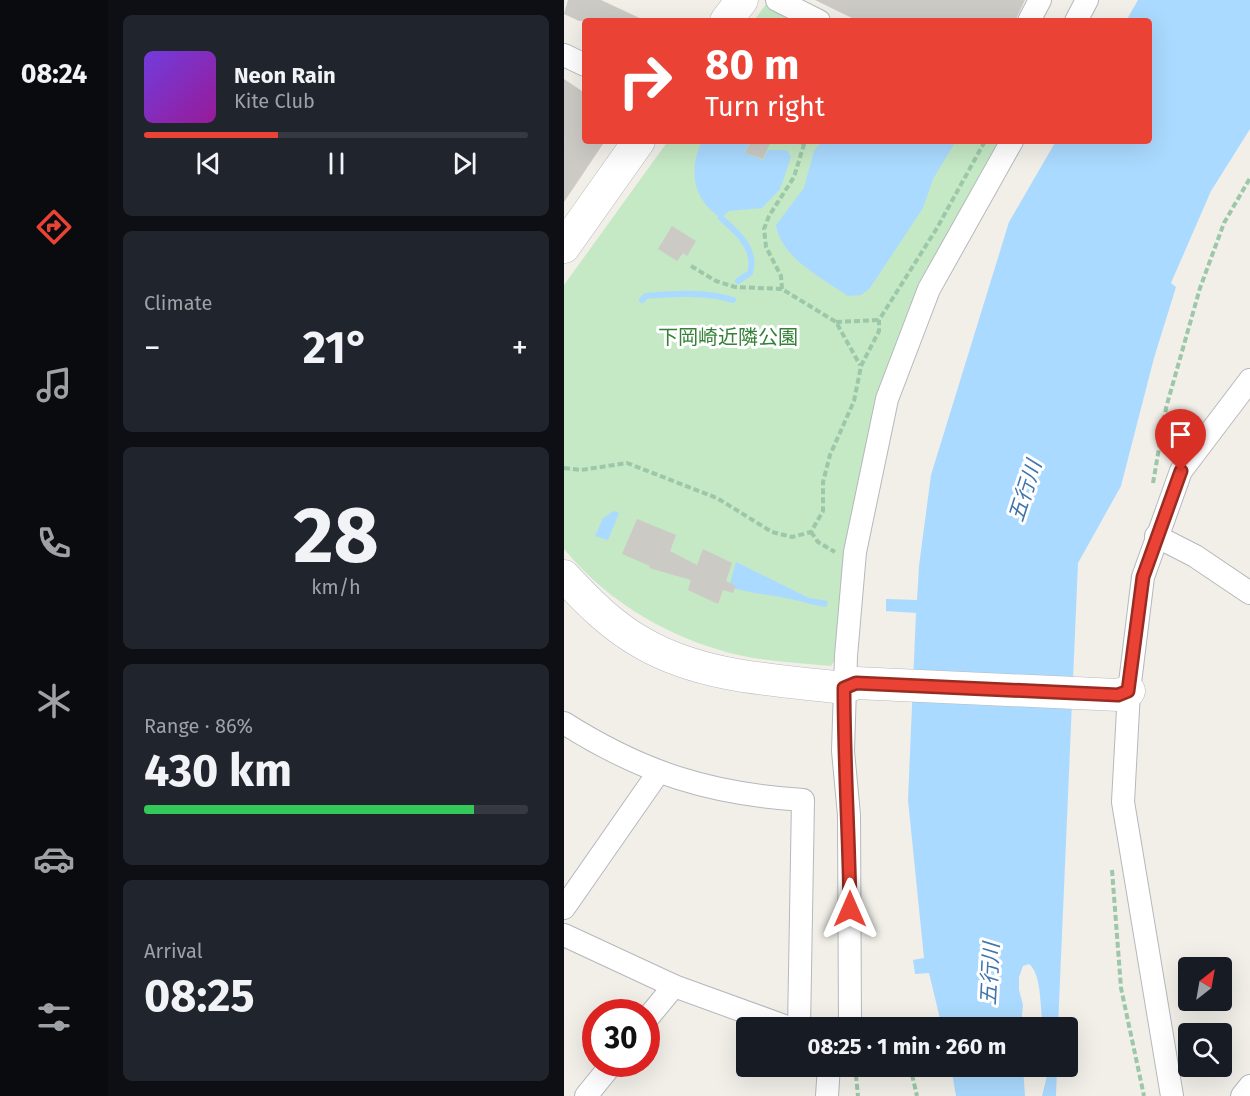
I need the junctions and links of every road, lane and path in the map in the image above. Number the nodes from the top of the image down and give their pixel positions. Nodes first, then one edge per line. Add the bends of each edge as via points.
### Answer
1 (742, 0) edge
2 (777, 0) edge
3 (1040, 0) edge
4 (1087, 0) edge
5 (728, 18) edge
6 (813, 18) edge
7 (1031, 18) edge
8 (1078, 18) edge
9 (564, 55) edge
10 (582, 64) edge
11 (637, 144) edge
12 (803, 144) edge
13 (984, 144) edge
14 (1010, 144) edge
15 (1250, 177) edge
16 (564, 247) edge
17 (691, 266) dead end
18 (782, 289) junction
19 (879, 320) junction
20 (836, 322) junction
21 (861, 366) junction
22 (1250, 380) edge
23 (564, 468) edge
24 (1152, 488) dead end
25 (811, 532) junction
26 (1156, 536) junction
27 (855, 558) junction
28 (564, 576) edge
29 (1250, 593) edge
30 (850, 685) junction
31 (1123, 693) junction
32 (564, 723) edge
33 (658, 773) junction
34 (1112, 858) dead end
35 (564, 908) edge
36 (564, 935) edge
37 (674, 986) junction
38 (660, 1003) edge
39 (760, 1017) edge
40 (799, 1017) edge
41 (850, 1017) edge
42 (601, 1077) edge
43 (828, 1077) edge
44 (856, 1077) edge
45 (913, 1077) edge
46 (1250, 1086) edge
47 (586, 1096) edge
48 (827, 1096) edge
49 (858, 1096) edge
50 (917, 1096) edge
51 (1144, 1096) edge
52 (1172, 1096) edge
53 (1242, 1096) edge

1 - 5 street
2 - 6 street
3 - 7 street
4 - 8 street
9 - 10 street
11 - 16 street
12 - 18 path via 794,177 768,216 764,230 766,247 781,276
13 - 19 path
14 - 27 street via 929,289 887,399
15 - 24 path via 1224,223 1200,288 1166,408
17 - 18 path via 735,287
18 - 20 path
19 - 20 path
19 - 21 path via 879,331
20 - 21 path
21 - 25 path via 854,401 830,455 823,482 823,511
22 - 26 street via 1181,471
23 - 25 path via 581,470 627,463 717,498 772,532 792,537
25 - 27 path via 835,553
26 - 29 street via 1195,556
26 - 31 street via 1143,577
27 - 30 street
28 - 30 street via 595,609 643,644 674,659 729,674
30 - 31 street
30 - 41 street via 843,751 849,815
31 - 52 street via 1122,801
32 - 33 street via 604,749
33 - 35 street
33 - 40 street via 755,796 803,800
34 - 51 path via 1121,988
36 - 37 street
37 - 38 street
37 - 39 street
42 - 47 street
43 - 48 street
44 - 49 path
45 - 50 path
46 - 53 street

